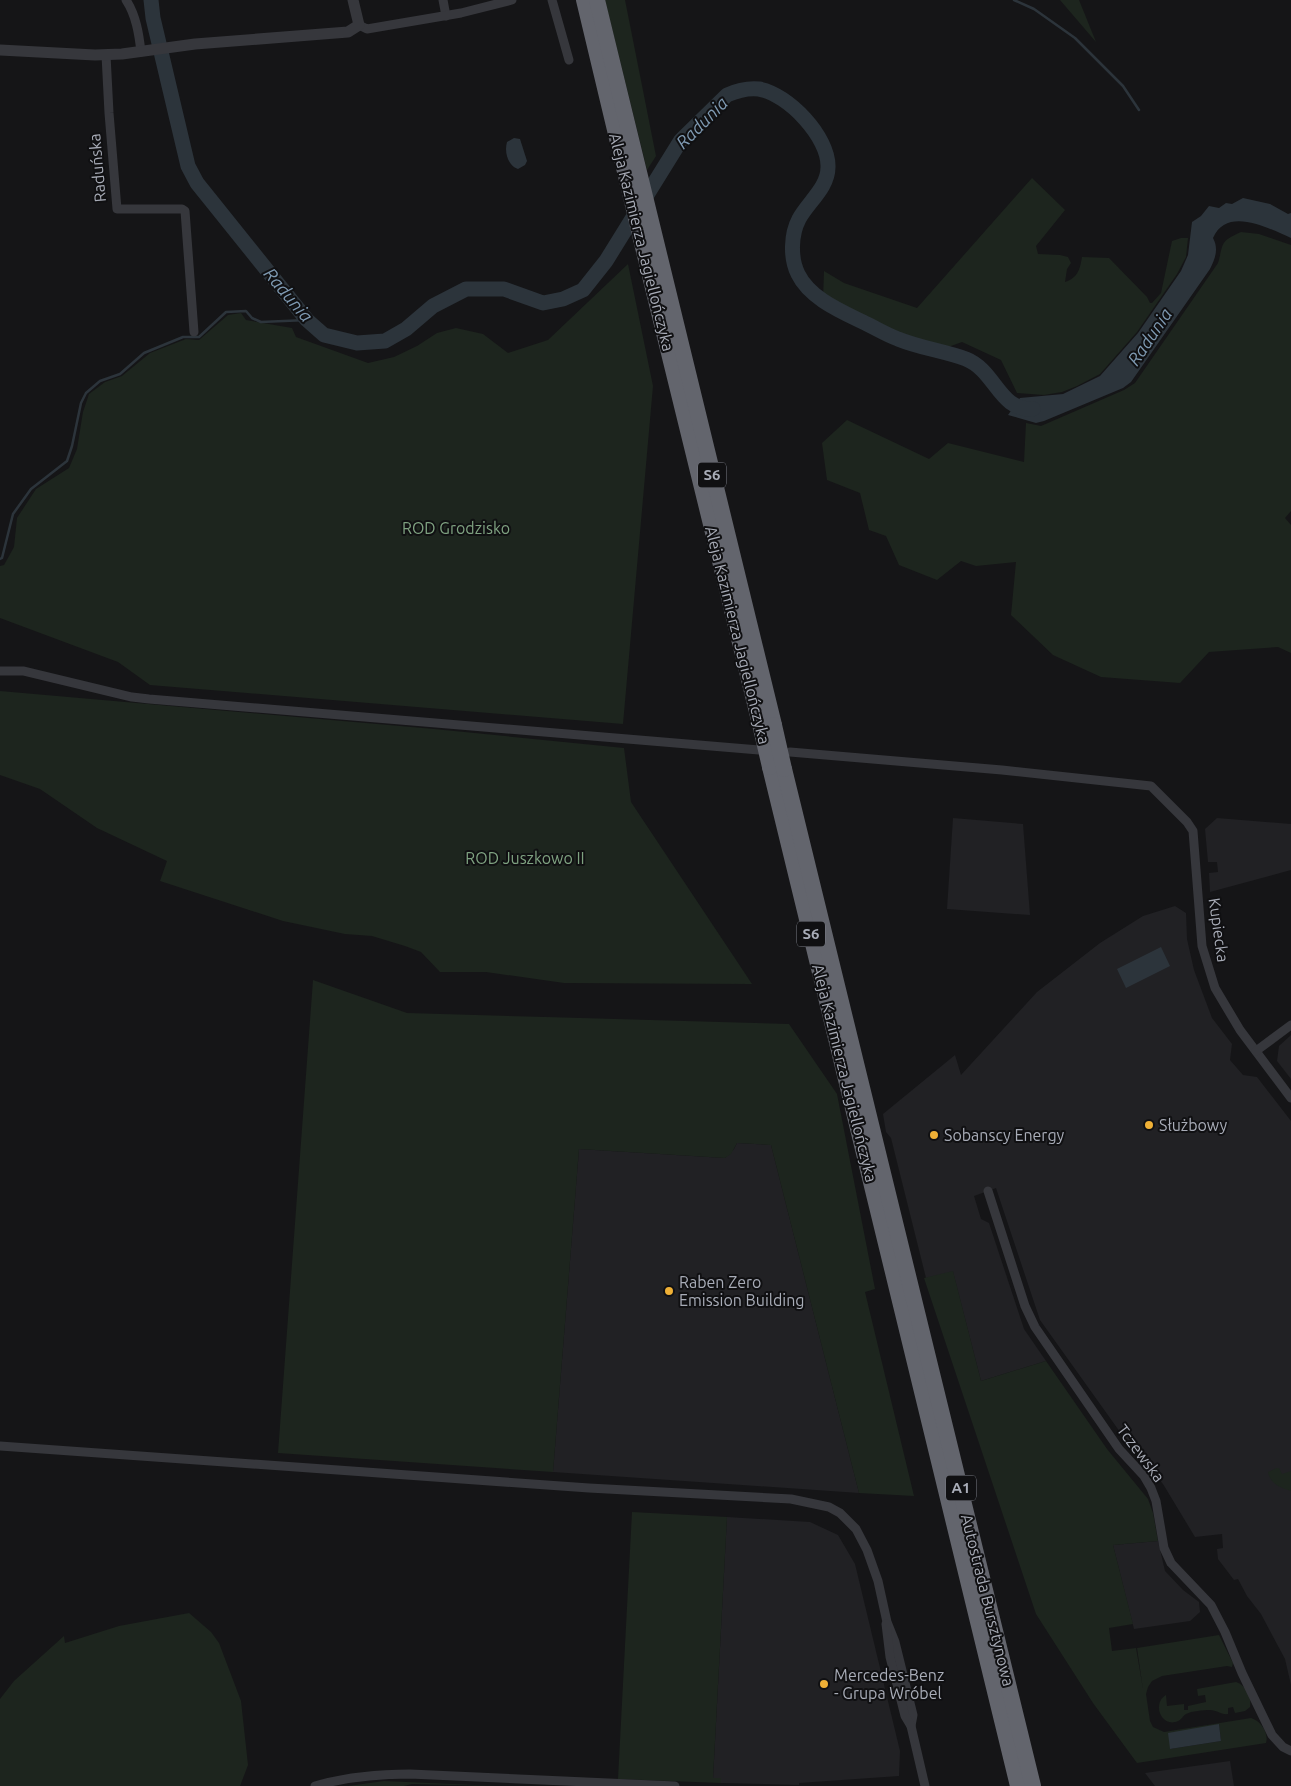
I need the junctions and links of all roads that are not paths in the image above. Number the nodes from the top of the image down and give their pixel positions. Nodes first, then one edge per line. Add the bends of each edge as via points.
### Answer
1 (126, 0) edge
2 (353, 0) edge
3 (443, 0) edge
4 (512, 0) edge
5 (552, 0) edge
6 (584, 0) edge
7 (597, 0) edge
8 (446, 16) junction
9 (359, 25) junction
10 (0, 50) edge
11 (144, 51) junction
12 (106, 55) junction
13 (569, 60) dead end
14 (633, 180) junction
15 (194, 332) dead end
16 (0, 671) edge
17 (767, 724) junction
18 (759, 750) dead end
19 (790, 752) dead end
20 (1291, 1025) edge
21 (1256, 1051) junction
22 (1291, 1098) edge
23 (988, 1191) dead end
24 (900, 1269) junction
25 (0, 1446) edge
26 (1291, 1751) edge
27 (315, 1786) edge
28 (675, 1786) edge
29 (925, 1786) edge
30 (1018, 1786) edge
31 (1033, 1786) edge

1 - 11 street
2 - 9 street
3 - 8 street
4 - 8 street
5 - 13 street
6 - 14 highway, Aleja Kazimierza Jagiellończyka / S6
7 - 14 highway, Aleja Kazimierza Jagiellończyka / S6
8 - 9 street via 367,29
9 - 11 street via 348,32
10 - 12 street
11 - 12 street
12 - 15 street, Raduńska via 117,209 186,211
14 - 17 highway, Aleja Kazimierza Jagiellończyka / S6 via 650,225
14 - 17 highway, Aleja Kazimierza Jagiellończyka / S6 via 640,239
16 - 18 street via 24,671 132,697
17 - 24 highway, Aleja Kazimierza Jagiellończyka / S6, bridge
19 - 21 street, Kupiecka via 1151,786 1193,831 1206,962 1221,1001
20 - 21 street
21 - 22 street, Kupiecka
23 - 26 street, Tczewska via 1035,1327 1119,1449 1144,1476 1156,1500 1164,1548 1171,1563 1211,1605 1272,1736
24 - 30 highway, Autostrada Bursztynowa / A1
24 - 31 highway, Autostrada Bursztynowa / A1
25 - 29 street via 579,1488 791,1499 830,1507 856,1529 873,1566 887,1622 890,1658
27 - 28 street via 360,1776 401,1774

